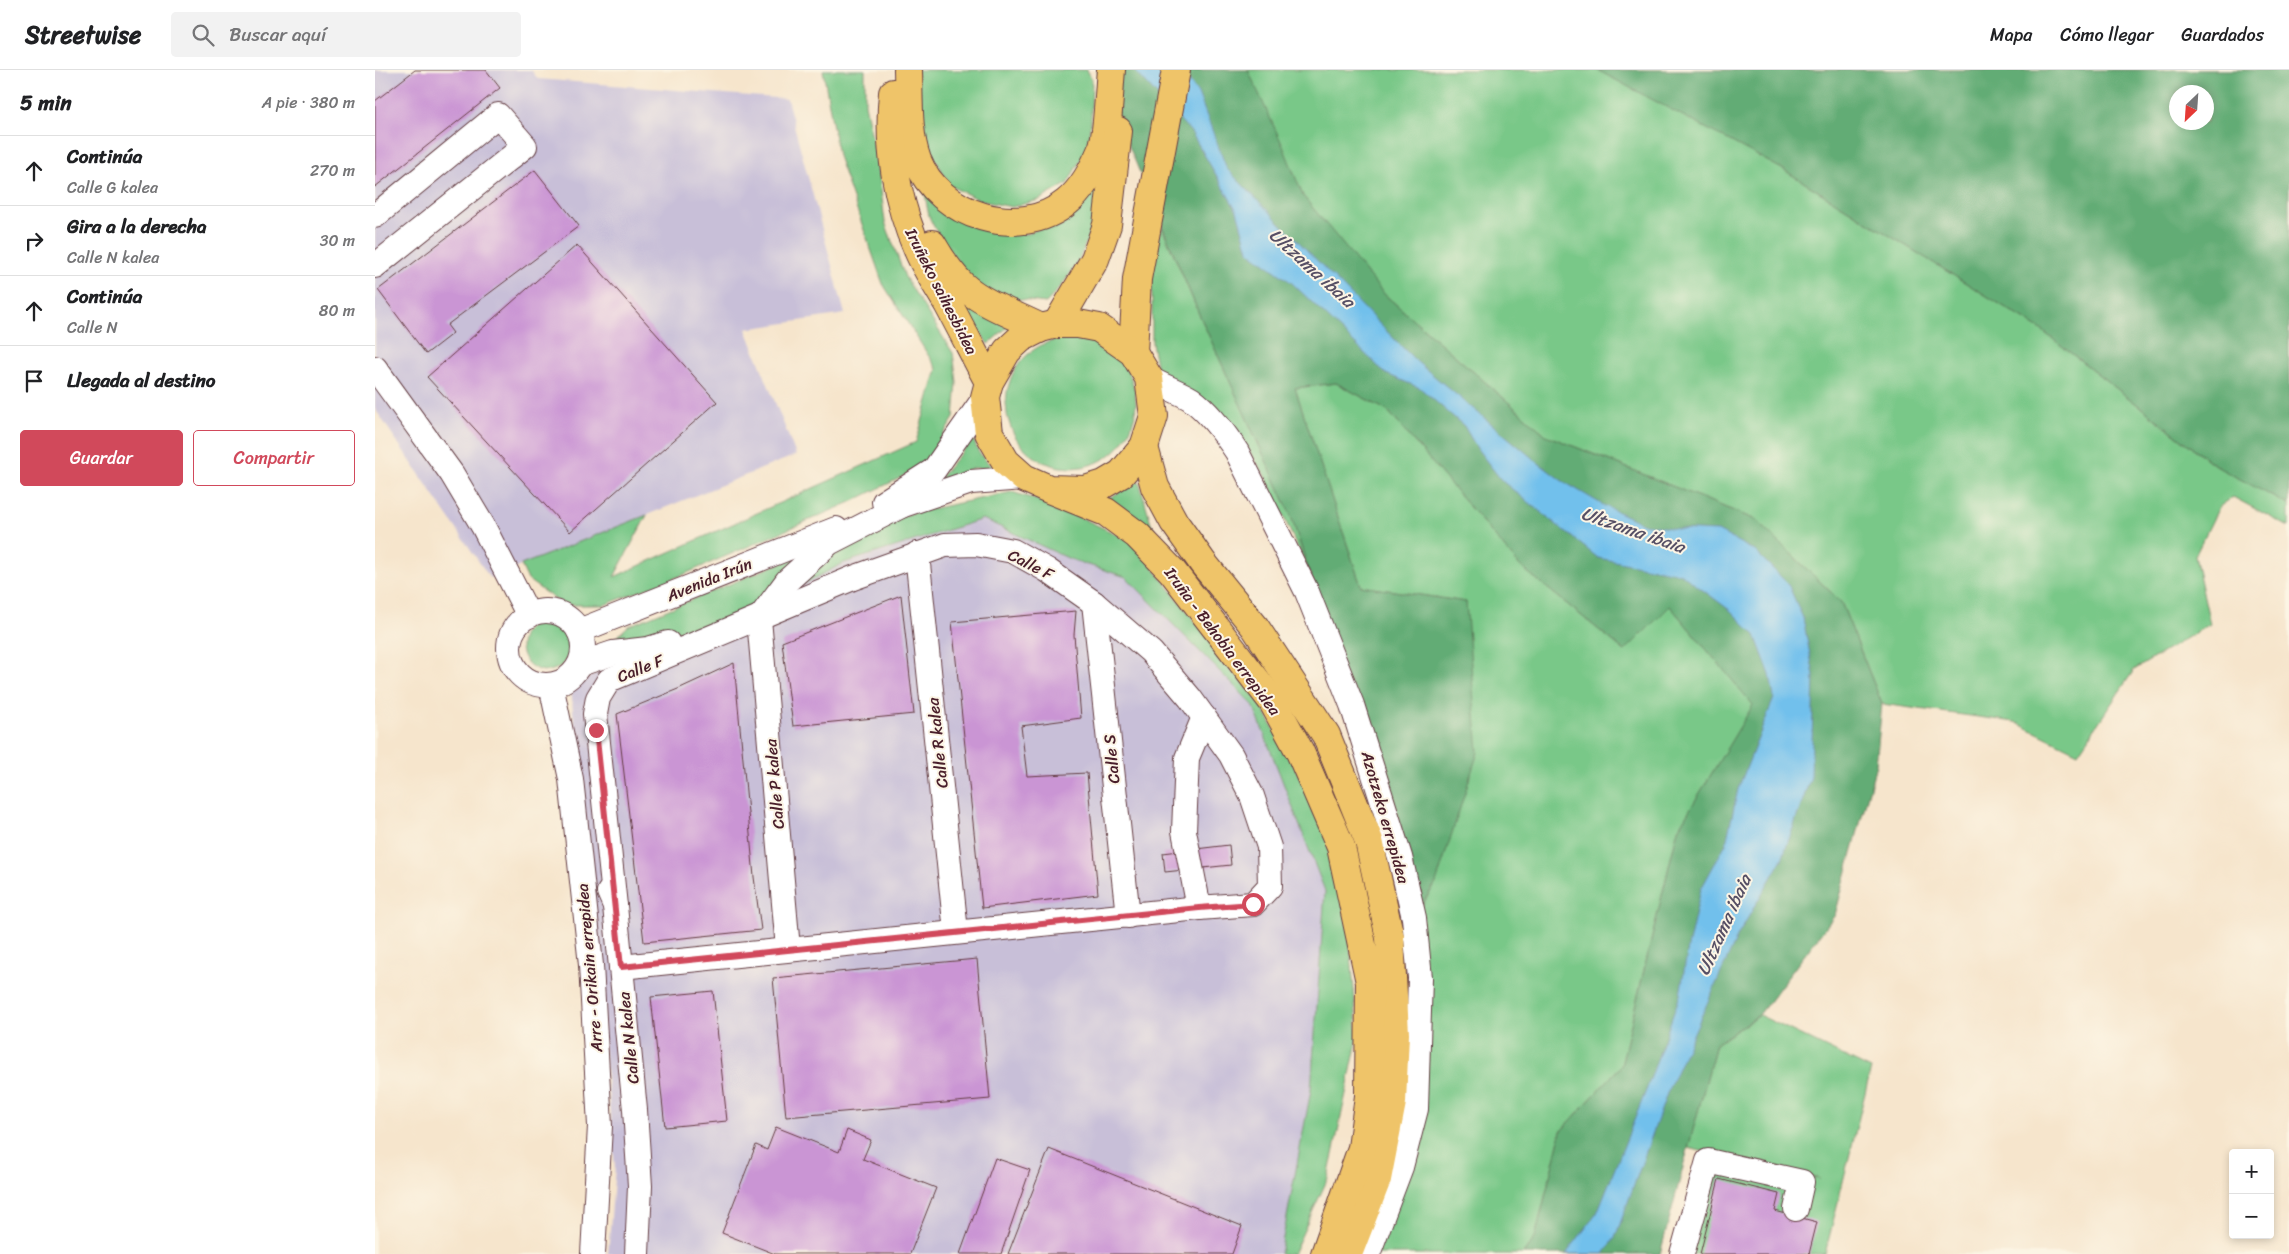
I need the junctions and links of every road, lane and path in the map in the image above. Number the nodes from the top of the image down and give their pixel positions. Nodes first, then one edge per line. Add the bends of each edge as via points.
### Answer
1 (1111, 70) edge
2 (1123, 70) edge
3 (1176, 70) edge
4 (899, 73) edge
5 (1111, 134) junction
6 (375, 216) edge
7 (375, 266) edge
8 (1049, 326) junction
9 (1133, 352) junction
10 (375, 368) edge
11 (1149, 378) junction
12 (987, 390) junction
13 (1204, 410) junction
14 (1154, 416) junction
15 (1144, 447) junction
16 (1024, 478) junction
17 (1049, 489) junction
18 (901, 506) junction
19 (839, 528) junction
20 (917, 554) junction
21 (1095, 603) junction
22 (529, 616) junction
23 (759, 619) junction
24 (579, 631) junction
25 (718, 636) junction
26 (580, 664) junction
27 (551, 685) junction
28 (1204, 716) junction
29 (564, 743) junction
30 (615, 906) junction
31 (1199, 908) junction
32 (1128, 916) junction
33 (956, 932) junction
34 (788, 948) junction
35 (621, 967) junction
36 (1354, 1171) junction
37 (1796, 1208) dead end
38 (593, 1254) edge
39 (637, 1254) edge
40 (1313, 1254) edge
41 (1325, 1254) edge
42 (1348, 1254) edge
43 (1368, 1254) edge
44 (1682, 1254) edge

1 - 5 highway
2 - 5 highway
3 - 9 highway via 1137,279
4 - 5 highway via 917,160 933,186 956,206 987,219 1017,222 1043,217 1066,203 1083,186
4 - 8 highway, Iruñeko saihesbidea via 910,180 917,213 929,239 963,285 991,303
4 - 12 highway, Iruñeko saihesbidea via 891,119 897,187 919,252
5 - 8 highway via 1107,225 1095,259
6 - 7 street via 498,115 525,146
8 - 9 highway via 1078,324 1099,328
8 - 12 highway via 1021,338 1007,351
9 - 11 highway
10 - 22 street via 453,474
11 - 13 street, Azotzeko errepidea via 1190,398
11 - 14 highway
12 - 16 highway via 989,433 1006,462
12 - 19 street, Avenida Irún via 934,470
13 - 14 street via 1176,404
13 - 43 street, Azotzeko errepidea via 1237,452 1307,592 1353,710 1400,857 1413,918 1420,978 1416,1109 1401,1167
14 - 15 highway
15 - 17 highway via 1121,474 1104,484 1085,490
15 - 42 highway, Iruña - Behobia errepidea via 1155,487 1174,522 1255,627 1326,735 1369,841 1390,938 1395,1034 1392,1102 1377,1179
16 - 17 highway
16 - 18 street, Avenida Irún via 971,482
17 - 36 highway, Iruña - Behobia errepidea via 1106,512 1137,536 1172,571 1273,702 1300,752 1341,847 1370,982 1369,1096 1362,1148
18 - 19 street, Avenida Irún
18 - 23 street, Avenida Irún via 829,543 787,581
19 - 24 street, Avenida Irún
20 - 21 street, Calle F via 945,545 977,544 1013,551
20 - 23 street, Calle F
20 - 33 street, Calle R kalea
21 - 28 street, Calle F via 1151,652
21 - 32 street, Calle S
22 - 24 street via 540,612 562,615
22 - 27 street via 512,634 511,660 527,679
23 - 25 street, Calle F
23 - 34 street, Calle P kalea
24 - 26 street via 583,647
25 - 26 street via 710,632 689,635 648,649 613,654
25 - 30 street, Calle F via 609,680 598,698 596,730
26 - 27 street via 573,674
27 - 29 street, Arre - Orikain errepidea
28 - 31 street via 1187,758 1184,831
28 - 31 street, Calle F via 1231,755 1252,796 1269,847 1270,886 1253,904
29 - 30 street, Calle N kalea via 581,763 594,850
29 - 38 street, Arre - Orikain errepidea via 571,779 591,965 600,1126
30 - 35 street, Calle N kalea
31 - 32 street
32 - 33 street
33 - 34 street
34 - 35 street
35 - 39 street, Calle N kalea via 639,1177
36 - 40 highway
36 - 41 highway, Iruña - Behobia errepidea
37 - 44 street via 1802,1182 1708,1161

